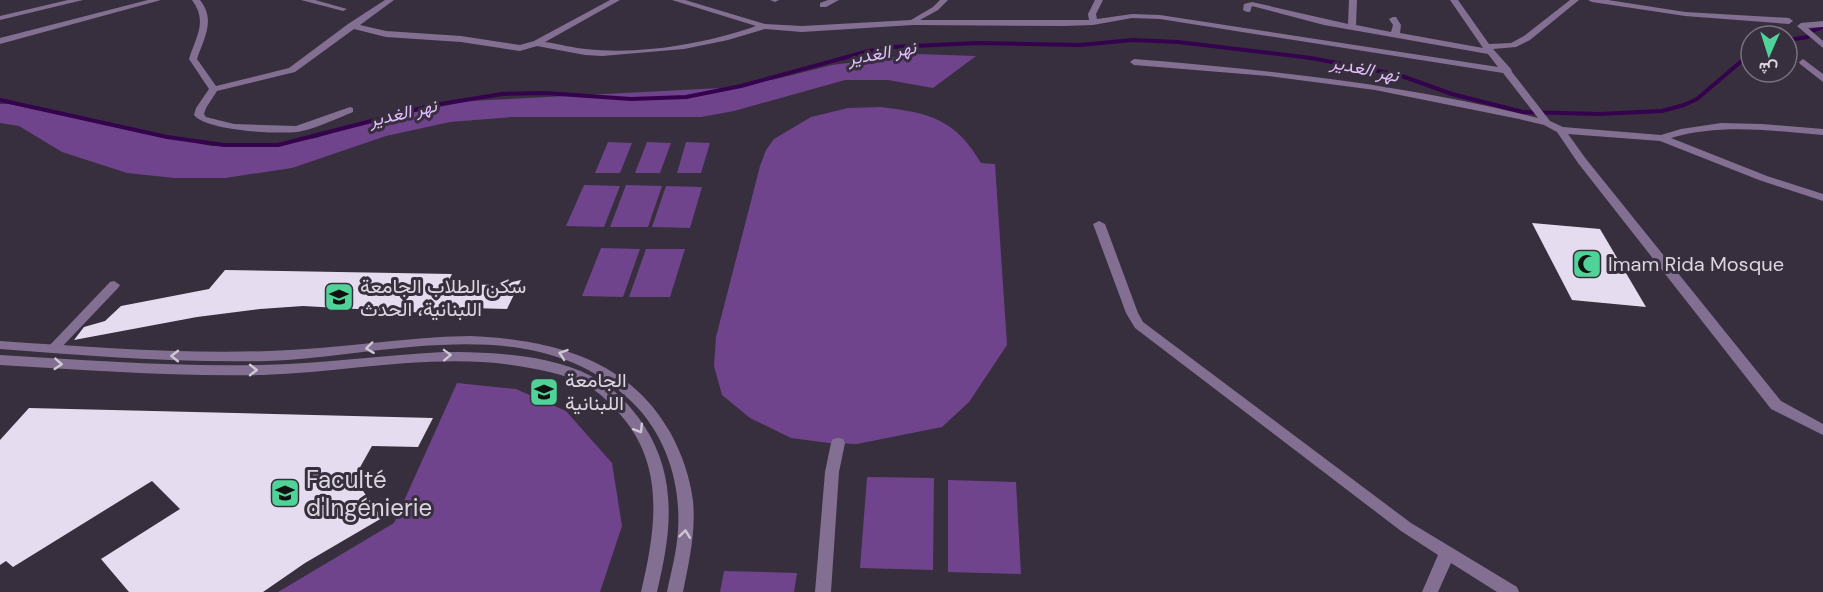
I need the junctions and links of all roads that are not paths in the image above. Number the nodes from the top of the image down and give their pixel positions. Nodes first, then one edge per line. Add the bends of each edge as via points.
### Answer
1 (36, 0) edge
2 (79, 0) edge
3 (157, 0) edge
4 (196, 0) edge
5 (305, 0) edge
6 (390, 0) edge
7 (616, 0) edge
8 (676, 0) edge
9 (835, 0) edge
10 (944, 0) edge
11 (1099, 0) edge
12 (1353, 0) edge
13 (1454, 0) edge
14 (1575, 0) edge
15 (1592, 0) edge
16 (1612, 1) edge
17 (824, 5) dead end
18 (44, 8) junction
19 (343, 9) dead end
20 (1247, 10) dead end
21 (0, 18) edge
22 (1393, 20) dead end
23 (1789, 21) dead end
24 (914, 22) junction
25 (1093, 22) junction
26 (1823, 24) edge
27 (351, 26) junction
28 (764, 26) junction
29 (1352, 26) junction
30 (1395, 34) junction
31 (1452, 38) dead end
32 (0, 41) edge
33 (537, 43) junction
34 (1823, 45) edge
35 (1488, 48) junction
36 (1134, 62) dead end
37 (1803, 62) dead end
38 (1508, 71) junction
39 (1823, 79) edge
40 (214, 89) junction
41 (350, 110) dead end
42 (1546, 121) junction
43 (1561, 130) junction
44 (1819, 131) edge
45 (1662, 138) junction
46 (1823, 140) edge
47 (1823, 198) edge
48 (1100, 224) dead end
49 (114, 285) dead end
50 (501, 342) junction
51 (418, 343) junction
52 (0, 345) edge
53 (54, 348) junction
54 (496, 356) junction
55 (411, 357) junction
56 (0, 360) edge
57 (1823, 430) edge
58 (837, 443) dead end
59 (1447, 553) junction
60 (649, 592) edge
61 (675, 592) edge
62 (823, 592) edge
63 (1430, 592) edge
64 (1511, 592) edge

1 - 18 street
2 - 18 street
3 - 32 street
4 - 40 street via 205,12 206,30 193,59
5 - 19 street
6 - 27 street
7 - 33 street
8 - 28 street
9 - 17 street
10 - 24 street via 935,11 918,16
11 - 25 street via 1092,14
12 - 29 street
13 - 35 street
14 - 35 street via 1527,38 1513,45
15 - 16 street
16 - 23 street via 1684,14
18 - 21 street
20 - 29 street via 1248,4 1252,4
22 - 30 street
24 - 25 street
24 - 28 street via 802,30
25 - 38 street via 1132,16 1160,17
26 - 34 street via 1801,26
27 - 33 street via 386,34 520,48
27 - 40 street via 292,70
28 - 33 street via 710,43 627,52 585,52
29 - 30 street
30 - 35 street
31 - 35 street
35 - 38 street
36 - 42 street via 1375,87
37 - 39 street
38 - 42 street
40 - 41 street via 199,115 234,127 297,129
42 - 43 street
43 - 45 street
43 - 57 street via 1776,405
44 - 45 street via 1704,127
44 - 46 street
45 - 47 street
48 - 59 street via 1139,325 1397,520
49 - 53 street
50 - 51 street
50 - 54 street
61 -> 50 street via 686,529 685,504 680,467 651,412 631,390 579,359
51 -> 53 street via 268,357 141,356
51 - 55 street
52 - 53 street
55 -> 54 street
54 -> 60 street via 571,372 604,390 633,420 647,443 663,501 663,523
56 -> 55 street via 131,369 262,370
58 - 62 street
59 - 63 street
59 - 64 street

